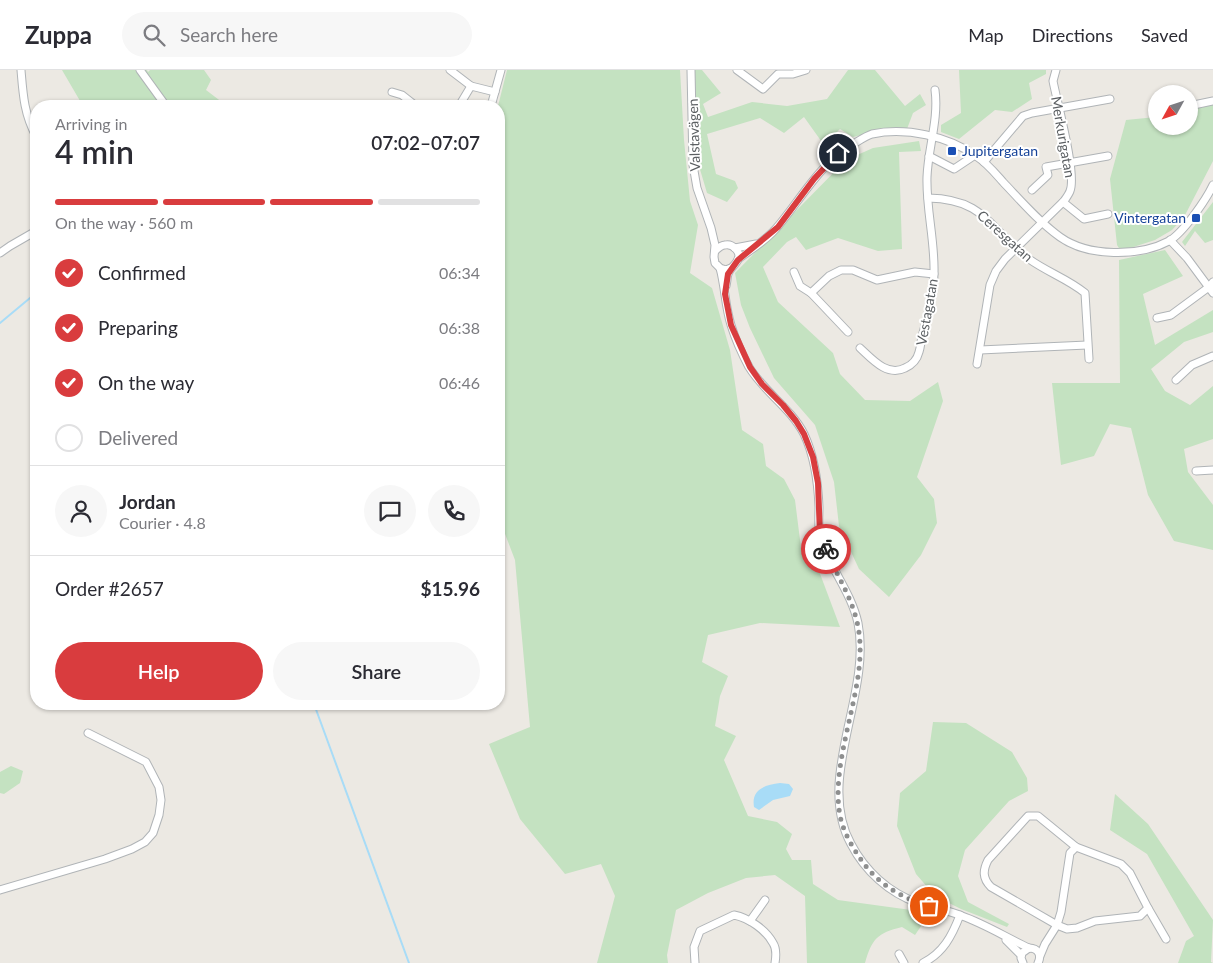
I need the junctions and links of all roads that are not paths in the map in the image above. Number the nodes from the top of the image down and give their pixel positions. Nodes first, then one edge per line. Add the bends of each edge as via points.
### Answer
1 (21, 70) edge
2 (140, 70) edge
3 (450, 70) edge
4 (501, 70) edge
5 (691, 70) edge
6 (737, 70) edge
7 (806, 70) edge
8 (1056, 70) edge
9 (471, 86) junction
10 (935, 90) dead end
11 (392, 92) dead end
12 (495, 92) junction
13 (1110, 99) dead end
14 (162, 100) edge
15 (408, 100) edge
16 (462, 100) edge
17 (493, 100) edge
18 (1213, 101) edge
19 (1198, 104) edge
20 (1058, 108) junction
21 (30, 125) edge
22 (931, 136) junction
23 (975, 155) junction
24 (929, 156) junction
25 (1108, 156) dead end
26 (984, 162) junction
27 (1070, 163) junction
28 (1213, 185) edge
29 (1032, 190) dead end
30 (928, 198) junction
31 (1063, 202) junction
32 (1108, 214) dead end
33 (1042, 223) junction
34 (711, 228) junction
35 (30, 234) edge
36 (1170, 240) junction
37 (759, 243) junction
38 (725, 245) junction
39 (735, 248) junction
40 (1017, 248) junction
41 (715, 251) junction
42 (0, 253) edge
43 (738, 260) junction
44 (720, 268) junction
45 (731, 268) junction
46 (794, 272) dead end
47 (934, 274) junction
48 (1212, 287) edge
49 (811, 293) junction
50 (725, 294) junction
51 (1157, 318) dead end
52 (848, 332) dead end
53 (1088, 345) junction
54 (860, 348) dead end
55 (980, 350) junction
56 (1213, 356) edge
57 (1088, 359) dead end
58 (977, 364) dead end
59 (1176, 380) dead end
60 (1213, 470) edge
61 (1196, 471) dead end
62 (88, 733) dead end
63 (1076, 847) junction
64 (0, 890) edge
65 (765, 900) dead end
66 (1148, 908) junction
67 (960, 915) junction
68 (750, 921) junction
69 (1057, 925) junction
70 (997, 932) junction
71 (1050, 934) junction
72 (1166, 939) dead end
73 (1031, 948) junction
74 (899, 954) dead end
75 (1020, 960) edge
76 (1040, 960) edge
77 (695, 963) edge
78 (775, 963) edge
79 (904, 963) edge
80 (922, 963) edge

1 - 21 street
2 - 14 street
3 - 9 street
4 - 12 street
5 - 34 street, Valstavägen via 693,165
6 - 7 street via 764,89 778,74
8 - 20 street, Merkurigatan via 1053,81
9 - 12 street
9 - 16 street
10 - 22 street via 937,106
11 - 15 street
12 - 17 street
13 - 20 street
18 - 19 street
20 - 26 street via 1023,116
20 - 27 street, Merkurigatan
22 - 23 street
22 - 24 street, Vestagatan
22 - 37 street via 896,131 870,135 838,153 778,227
23 - 24 street via 954,169
23 - 26 street
24 - 30 street, Vestagatan
25 - 27 street
26 - 33 street
27 - 29 street via 1046,167 1048,175
27 - 31 street, Merkurigatan via 1072,180
28 - 36 street via 1189,221
30 - 40 street, Ceresgatan via 958,201 977,210
30 - 47 street, Vestagatan
31 - 32 street via 1084,219
31 - 33 street, Merkurigatan
33 - 36 street via 1062,239 1083,249 1108,253 1134,251
33 - 40 street, Merkurigatan
34 - 38 street, Valstavägen
34 - 41 street, Valstavägen
35 - 42 street
36 - 48 street
37 - 39 street
37 - 43 street
38 - 39 street
38 - 41 street
39 - 43 street
40 - 53 street, Ceresgatan via 1040,267 1073,283 1085,293
40 - 55 street, Merkurigatan via 1000,265 990,285
41 - 44 street, Valstavägen via 715,263
43 - 45 street
44 - 45 street
44 - 50 street, Valstavägen
45 - 50 street
46 - 49 street via 800,286
47 - 49 street via 914,272 877,280 852,270 841,270 829,276
47 - 54 street, Vestagatan via 930,310 919,352 912,365 901,370 888,370 875,363
48 - 51 street via 1171,315
49 - 52 street
50 - 67 street, Valstavägen via 731,325 750,367 804,434 818,483 820,535 858,622 859,670 839,782 842,822 866,866 892,891
53 - 55 street
53 - 57 street, Ceresgatan
55 - 58 street, Merkurigatan
56 - 59 street via 1192,365
60 - 61 street
62 - 64 street via 146,762 159,787 161,800 160,815 153,833 145,842 123,852
63 - 66 street via 1121,864 1130,873
63 - 69 street via 1070,854
63 - 69 street via 1038,816 1028,816 988,860 984,869 984,878 991,887
65 - 68 street
66 - 69 street via 1140,916 1095,921 1077,928
66 - 72 street
67 - 70 street, Valstavägen
67 - 80 street via 945,946
68 - 77 street via 734,916 700,932 694,947
68 - 78 street via 774,944
69 - 71 street
70 - 73 street, Valstavägen
70 - 75 street
71 - 73 street
71 - 76 street
73 - 75 street via 1024,950
73 - 76 street, Valstavägen via 1038,951
74 - 79 street

